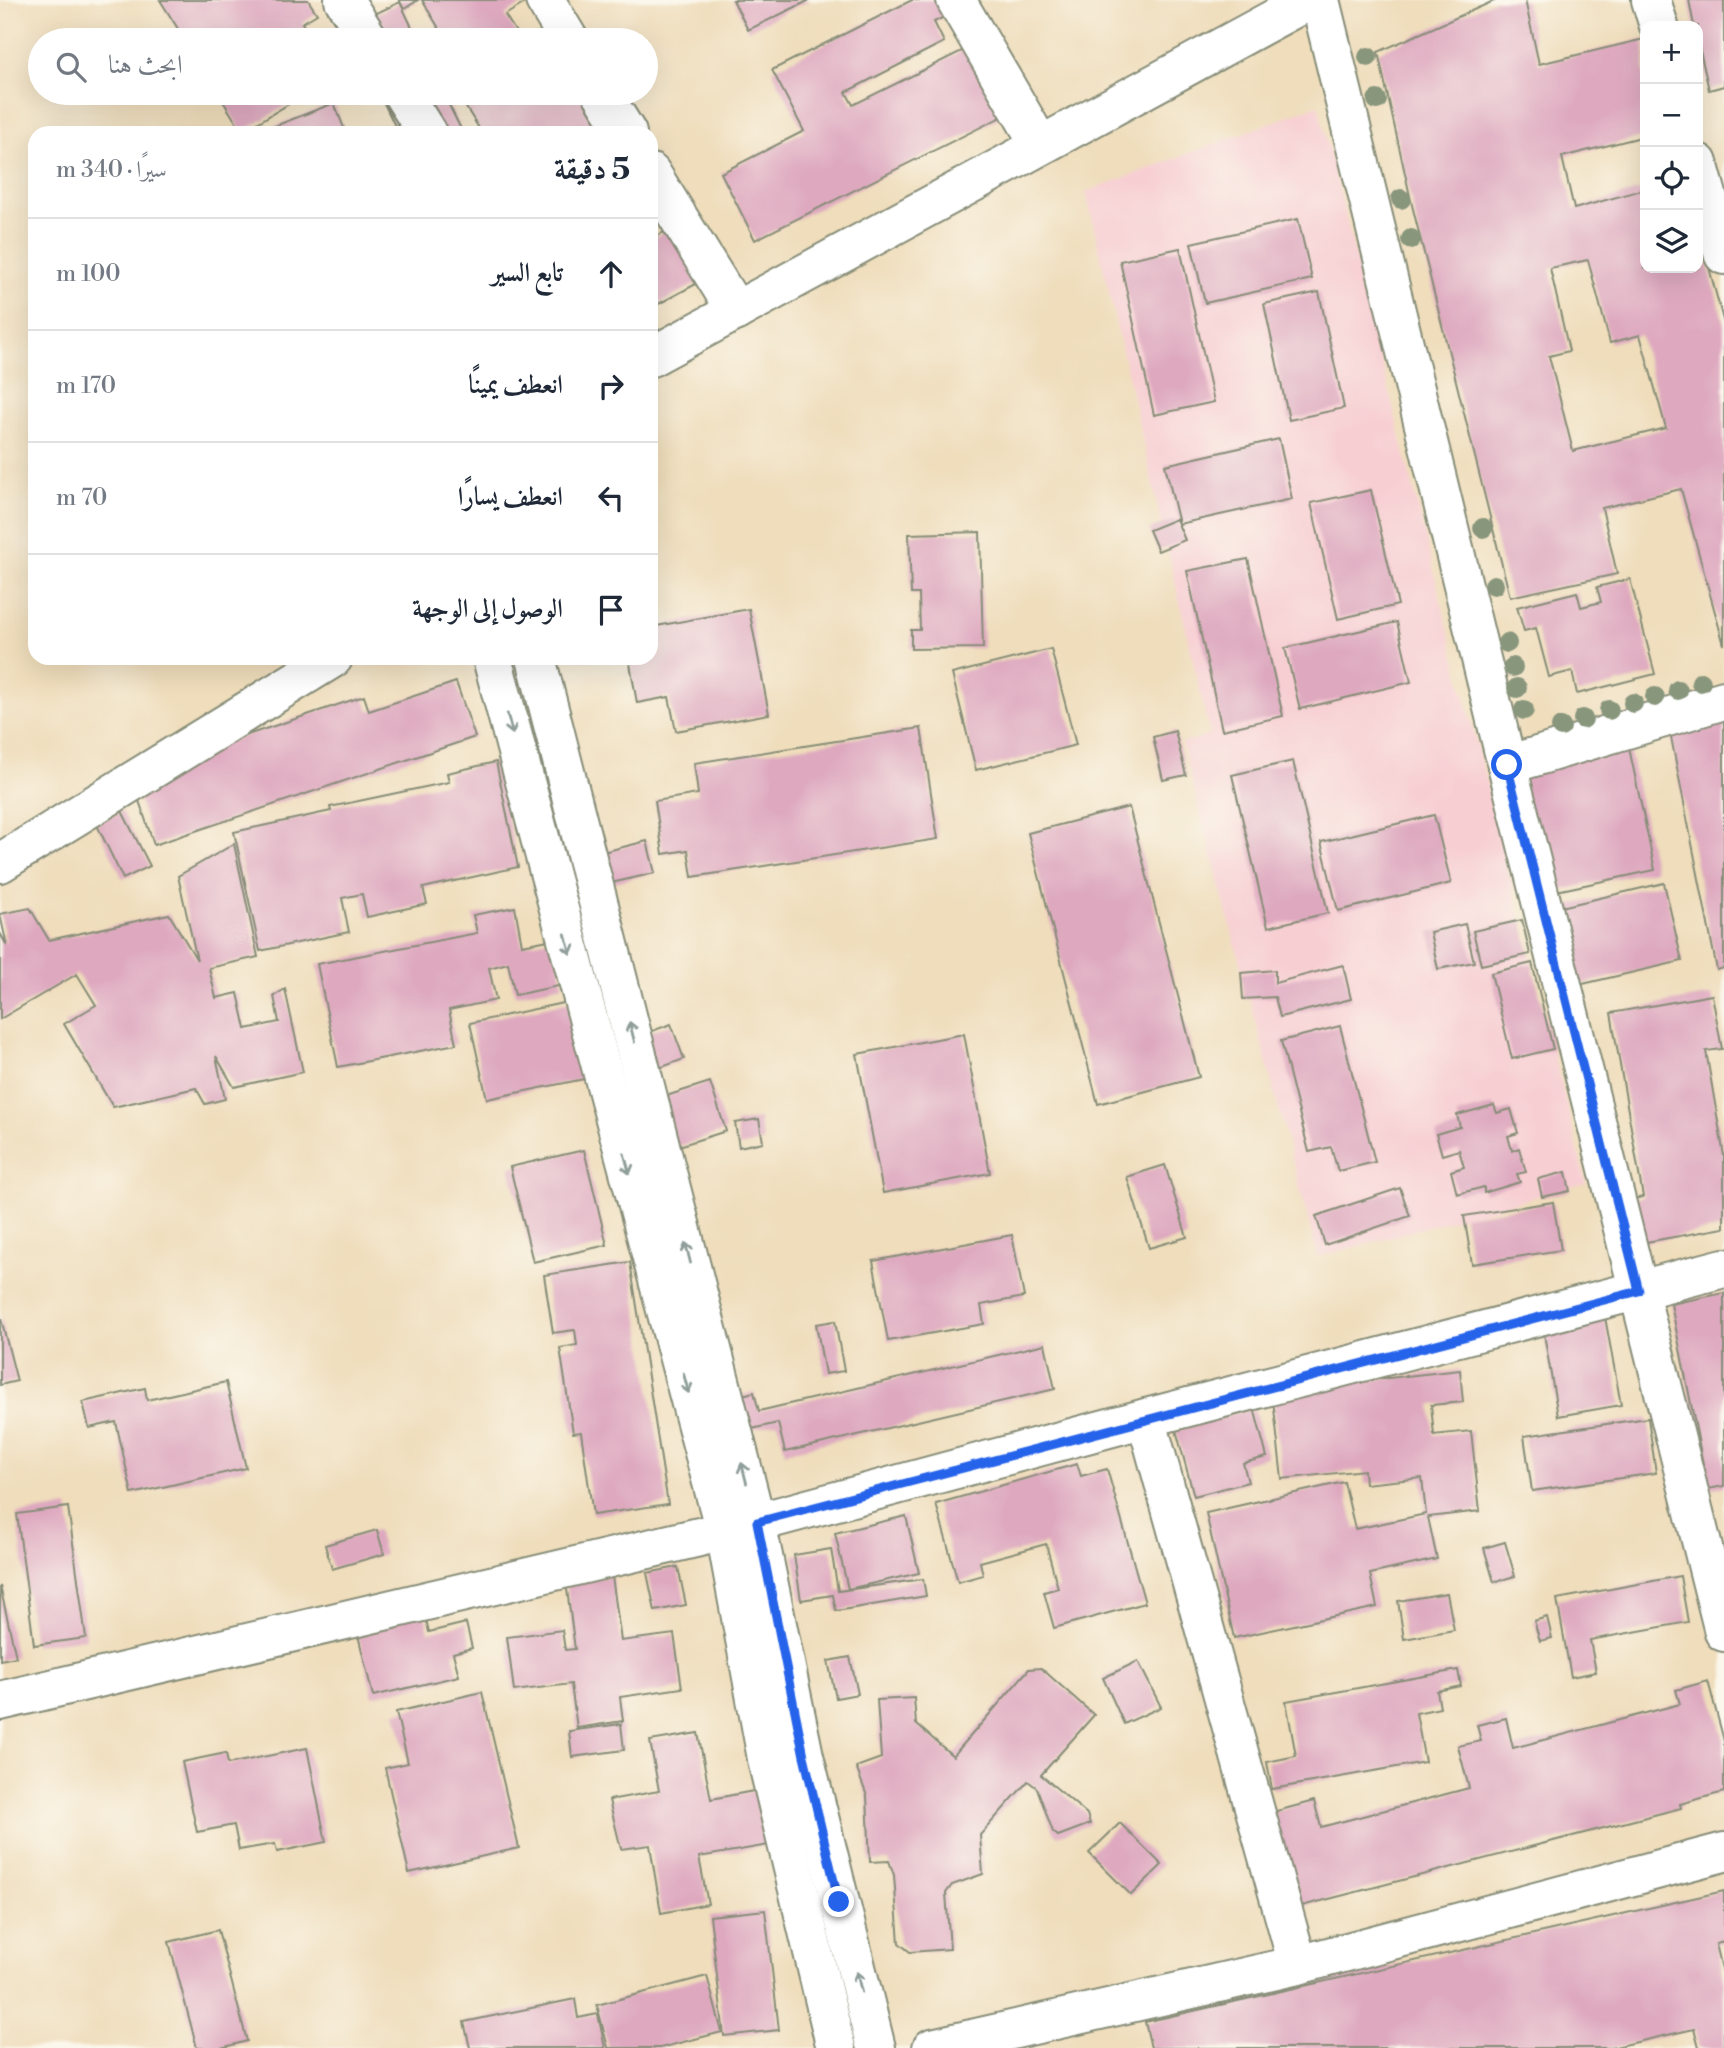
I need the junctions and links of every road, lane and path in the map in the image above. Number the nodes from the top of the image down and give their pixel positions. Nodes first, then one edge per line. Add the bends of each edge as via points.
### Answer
1 (344, 0) edge
2 (545, 0) edge
3 (956, 0) edge
4 (1309, 0) edge
5 (1320, 0) edge
6 (1651, 0) edge
7 (1256, 11) edge
8 (1657, 21) edge
9 (362, 28) edge
10 (562, 28) edge
11 (410, 105) edge
12 (610, 105) edge
13 (423, 126) edge
14 (623, 126) edge
15 (1040, 145) junction
16 (1703, 181) edge
17 (658, 184) edge
18 (1724, 256) edge
19 (736, 311) junction
20 (658, 353) edge
21 (323, 665) edge
22 (494, 665) edge
23 (538, 665) edge
24 (1724, 699) edge
25 (1507, 765) junction
26 (0, 863) edge
27 (1724, 1268) edge
28 (1639, 1291) junction
29 (1146, 1418) junction
30 (741, 1526) junction
31 (1724, 1632) edge
32 (0, 1700) edge
33 (1724, 1852) edge
34 (1298, 1965) junction
35 (836, 2048) edge
36 (876, 2048) edge
37 (932, 2048) edge

1 - 9 street
2 - 10 street
3 - 15 street
4 - 7 street
5 - 25 street
6 - 8 street
7 - 15 street
11 - 13 street
12 - 14 street
15 - 19 street
16 - 18 street
17 - 19 street
19 - 20 street
21 - 26 street
22 -> 30 street
30 -> 23 street
24 - 25 street
25 - 28 street
27 - 28 street
28 - 29 street
28 - 31 street
29 - 30 street
29 - 34 street
30 - 32 street
30 - 35 street via 768,1764
36 -> 30 street
33 - 34 street
34 - 37 street

